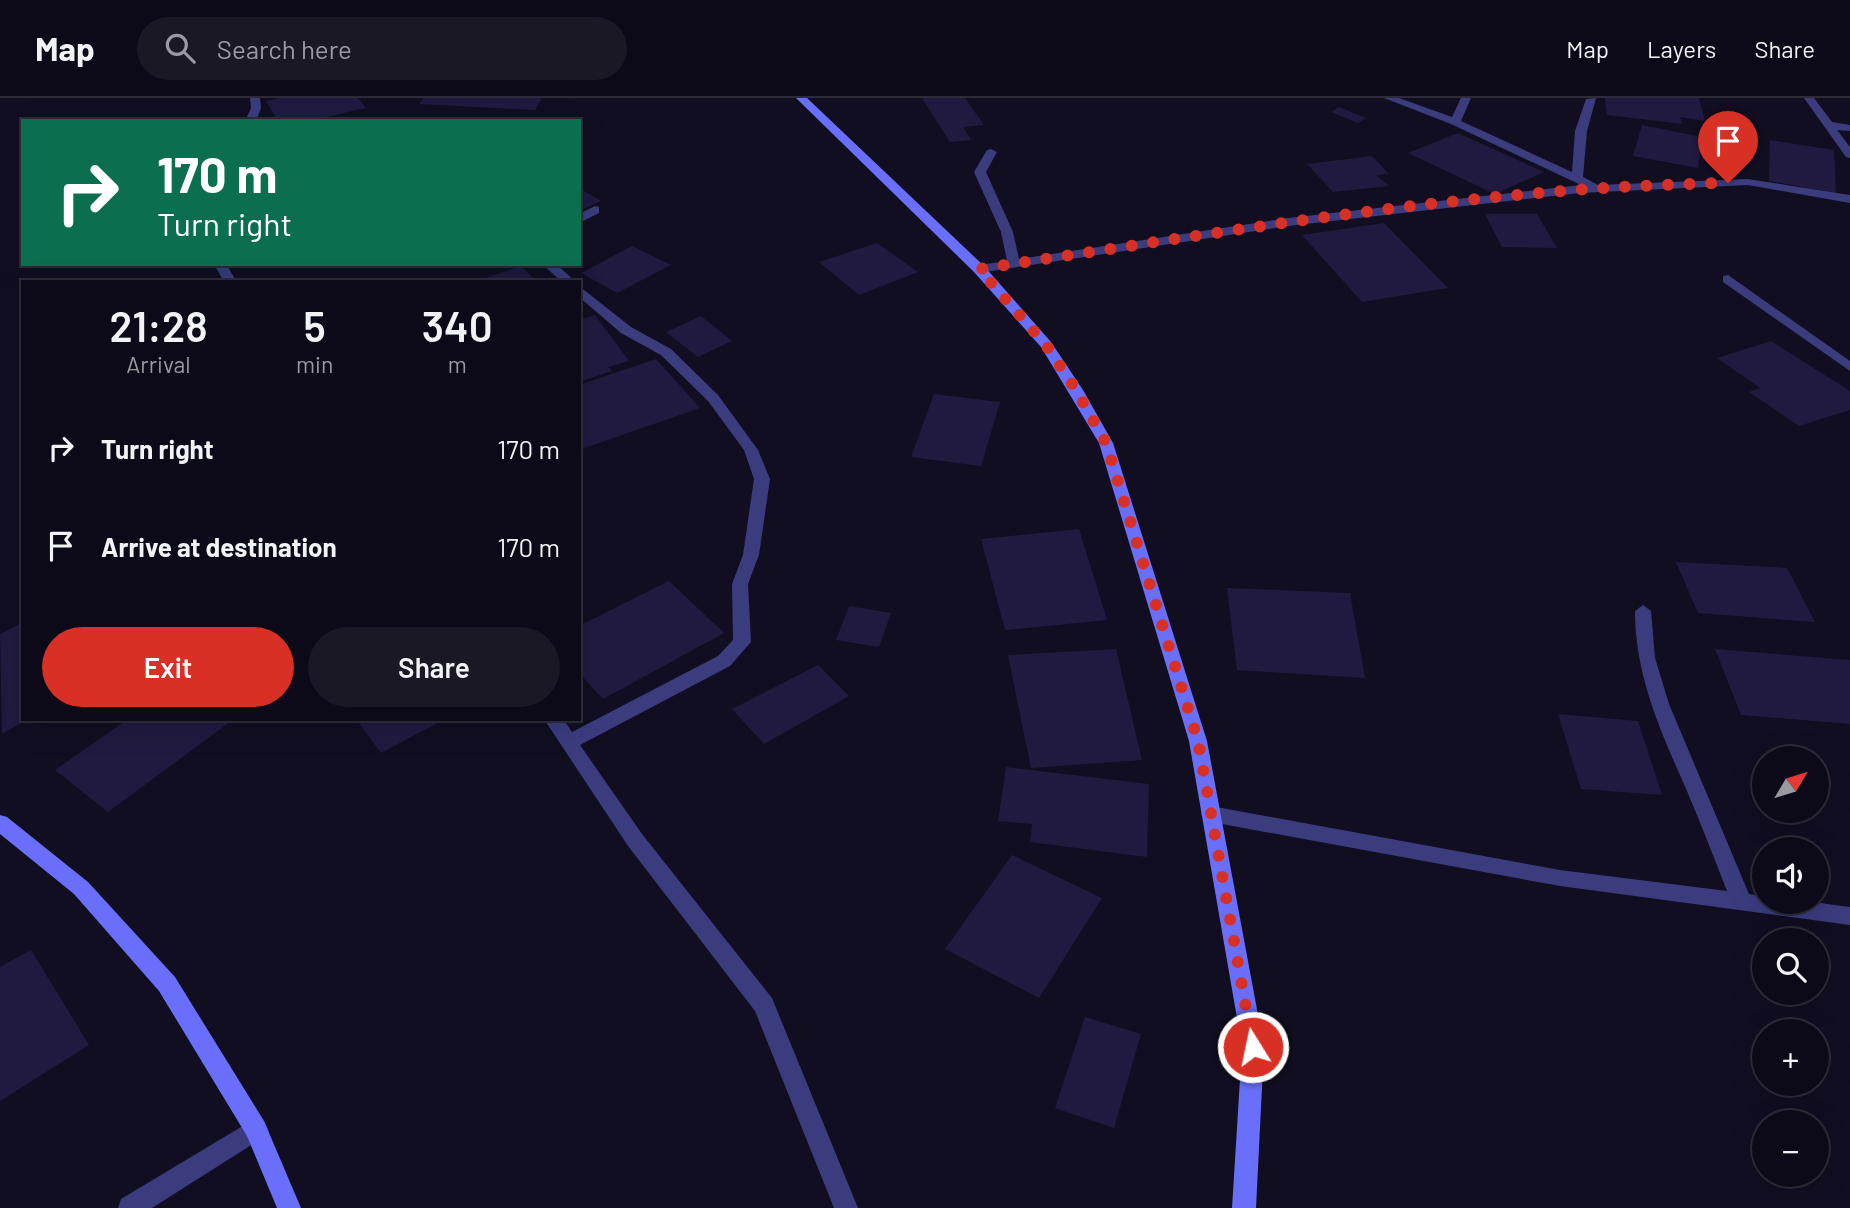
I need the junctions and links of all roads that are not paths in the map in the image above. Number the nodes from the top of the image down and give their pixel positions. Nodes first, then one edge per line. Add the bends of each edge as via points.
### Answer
1 (255, 98) edge
2 (801, 98) edge
3 (1389, 98) edge
4 (1466, 98) edge
5 (1809, 98) edge
6 (1591, 99) edge
7 (251, 119) edge
8 (1455, 122) junction
9 (1828, 125) junction
10 (1850, 128) edge
11 (991, 152) dead end
12 (1850, 155) edge
13 (1577, 178) junction
14 (1595, 188) junction
15 (1850, 199) edge
16 (595, 210) dead end
17 (581, 218) edge
18 (1014, 263) junction
19 (550, 266) edge
20 (979, 269) junction
21 (1728, 279) dead end
22 (568, 280) edge
23 (581, 291) edge
24 (1850, 367) edge
25 (1643, 611) dead end
26 (554, 721) edge
27 (569, 742) junction
28 (1211, 814) junction
29 (0, 823) edge
30 (1742, 903) junction
31 (1850, 916) edge
32 (256, 1129) junction
33 (130, 1208) edge
34 (289, 1208) edge
35 (846, 1208) edge
36 (1244, 1208) edge

1 - 7 street
2 - 20 street
3 - 8 street
4 - 8 street
5 - 9 street
6 - 13 street via 1581,131
8 - 13 street
9 - 10 street
9 - 12 street
11 - 18 street via 980,172 1007,232
13 - 14 street
14 - 15 street via 1748,182
14 - 18 street via 1288,222
16 - 17 street
18 - 20 street
19 - 22 street
20 - 28 street via 1046,345 1106,443 1198,741
21 - 24 street
23 - 27 street via 626,330 666,352 713,398 751,450 762,480 751,555 740,584 742,642 724,661
25 - 30 street via 1642,637 1664,717
26 - 27 street
27 - 35 street via 635,840 764,1005
28 - 30 street via 1560,878
28 - 36 street via 1253,1047
29 - 32 street via 81,888 167,985
30 - 31 street
32 - 33 street
32 - 34 street

